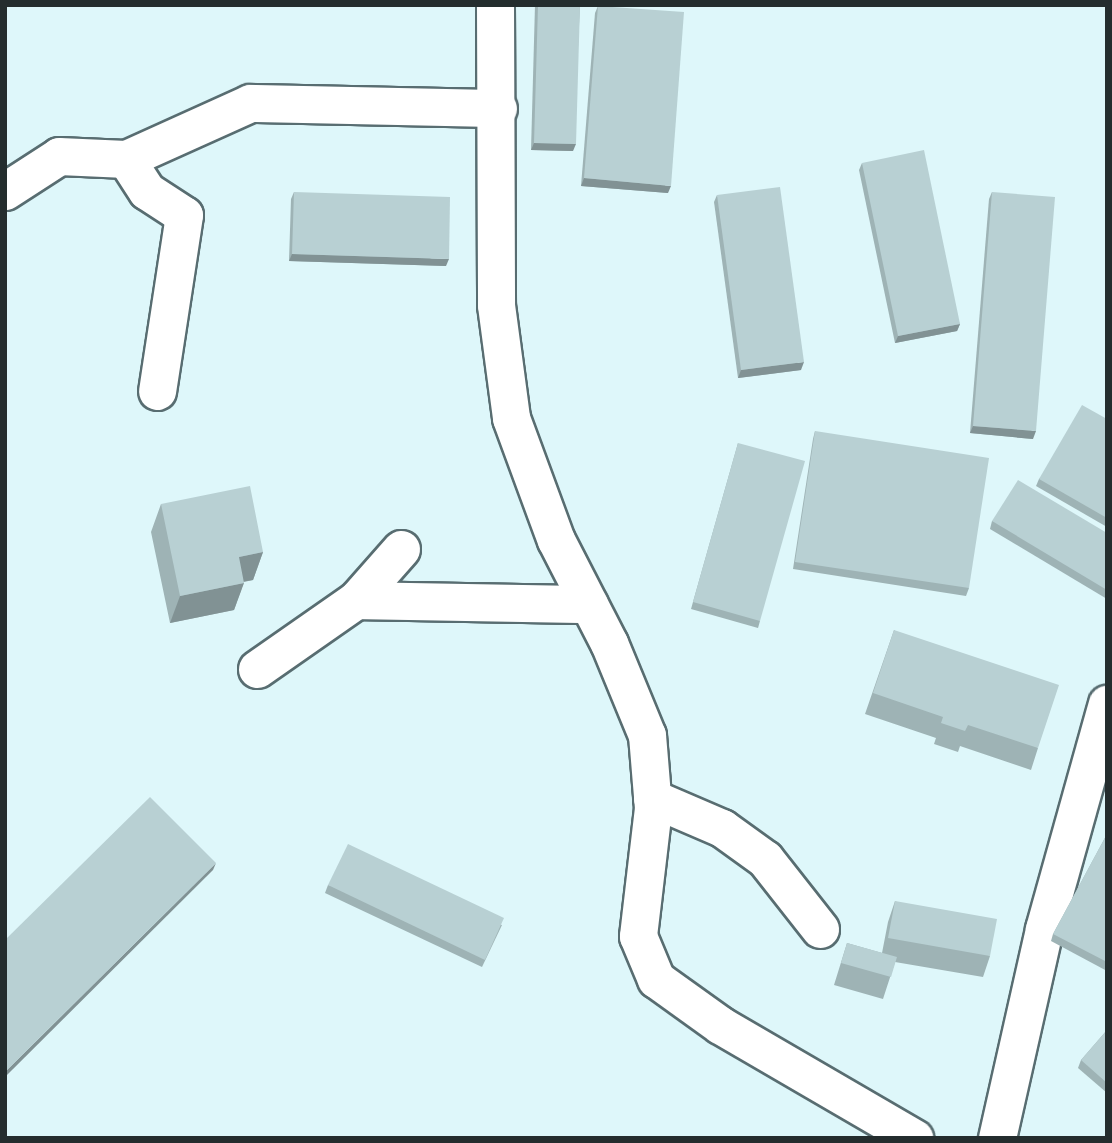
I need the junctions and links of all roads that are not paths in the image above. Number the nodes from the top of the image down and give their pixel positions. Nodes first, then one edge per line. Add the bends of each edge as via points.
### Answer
1 (495, 5) edge
2 (498, 108) junction
3 (126, 159) junction
4 (5, 191) edge
5 (156, 391) dead end
6 (401, 548) dead end
7 (356, 600) junction
8 (589, 604) junction
9 (257, 669) dead end
10 (1107, 704) edge
11 (652, 798) junction
12 (820, 929) dead end
13 (914, 1138) edge
14 (998, 1138) edge

1 - 2 street
2 - 3 street via 250,103
2 - 8 street via 496,305 510,418 556,540
3 - 4 street via 59,156
3 - 5 street via 147,191 184,215
6 - 7 street
7 - 8 street
7 - 9 street
8 - 11 street via 647,735
10 - 14 street via 1044,929
11 - 12 street via 722,828 765,859
11 - 13 street via 638,936 656,979 720,1025

